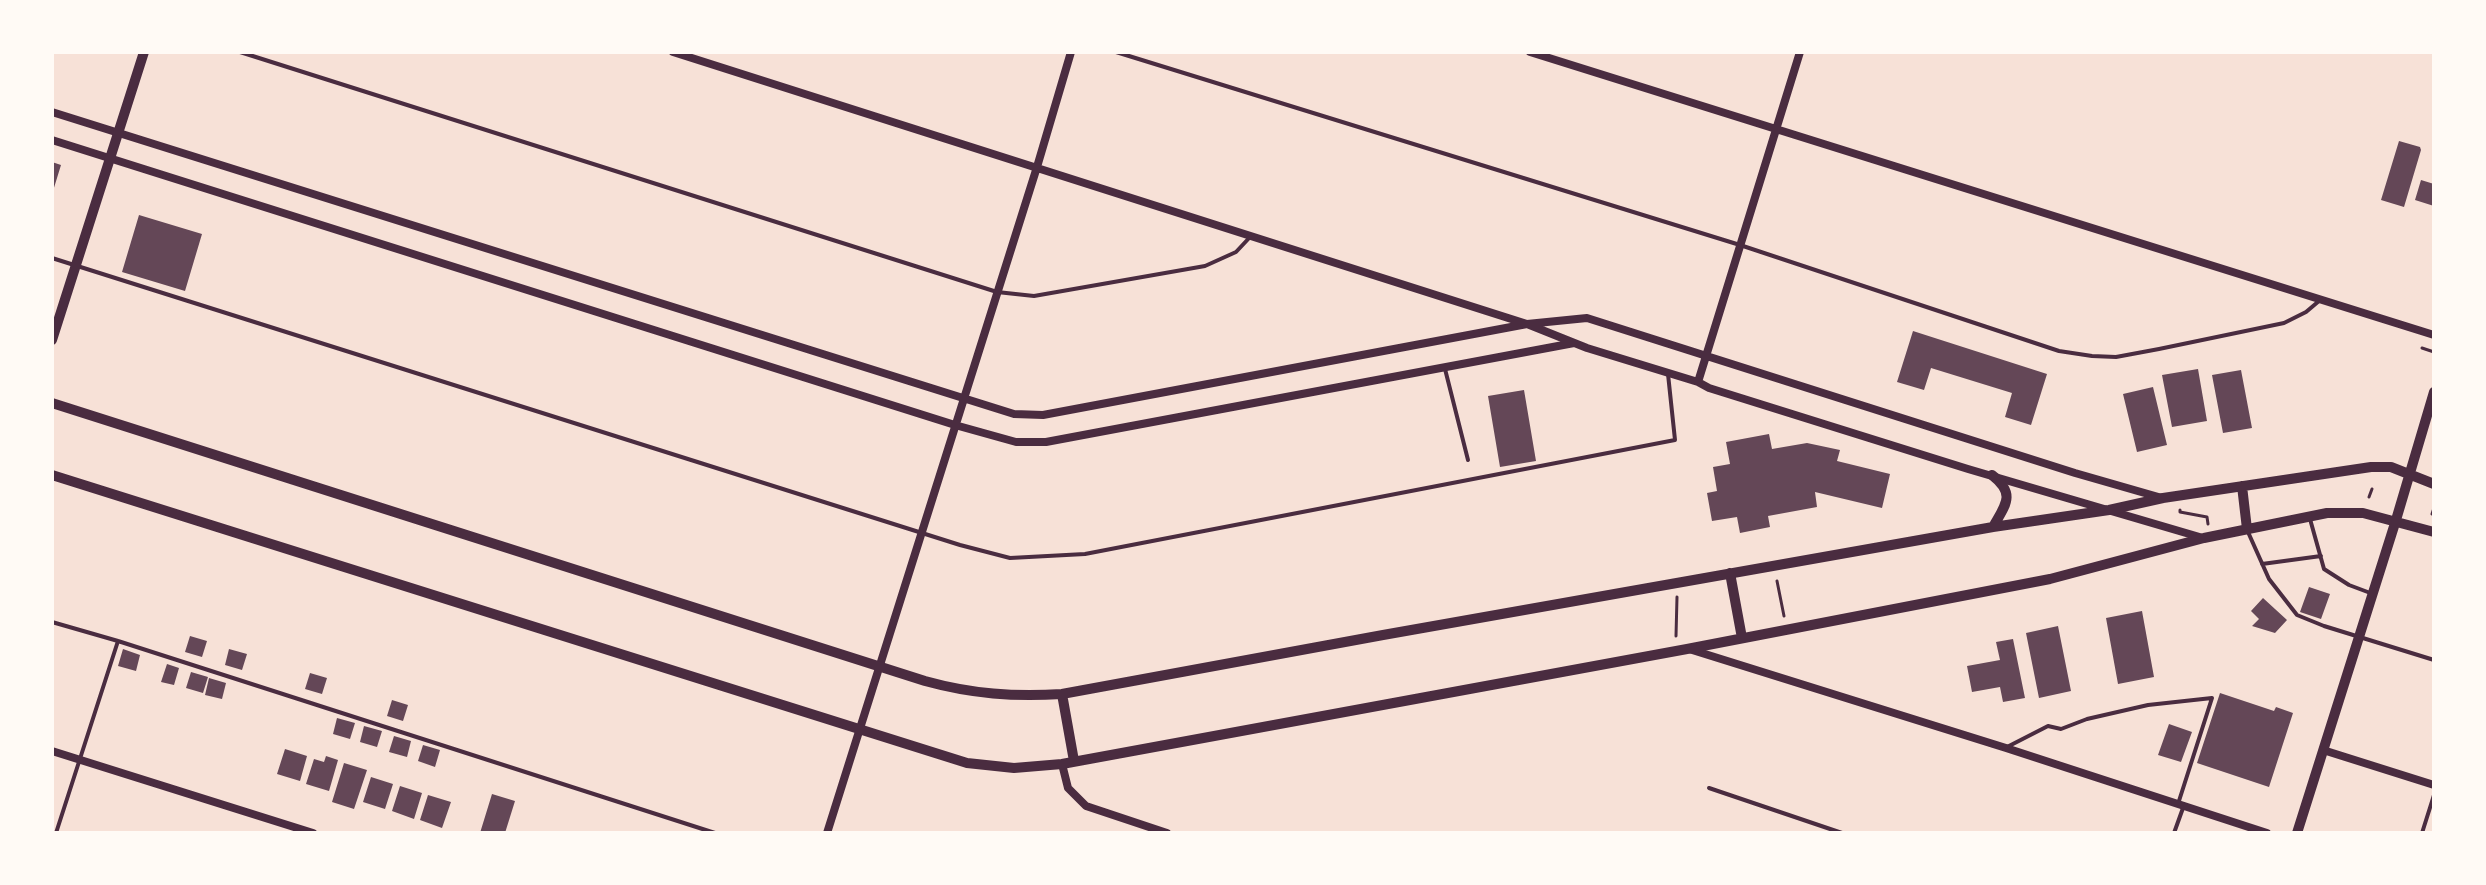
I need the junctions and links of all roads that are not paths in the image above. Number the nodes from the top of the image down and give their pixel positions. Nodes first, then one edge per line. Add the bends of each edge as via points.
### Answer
1 (144, 52) edge
2 (240, 52) edge
3 (673, 52) edge
4 (1071, 52) edge
5 (1116, 52) edge
6 (1530, 52) edge
7 (1800, 52) edge
8 (52, 112) edge
9 (1776, 129) junction
10 (118, 132) junction
11 (52, 140) edge
12 (110, 158) junction
13 (1037, 167) junction
14 (1251, 236) junction
15 (1740, 245) junction
16 (52, 258) edge
17 (75, 265) junction
18 (997, 292) junction
19 (2321, 300) junction
20 (1527, 324) junction
21 (2434, 335) edge
22 (52, 340) edge
23 (1575, 343) junction
24 (1706, 356) junction
25 (1445, 367) junction
26 (1668, 373) junction
27 (1698, 382) junction
28 (2434, 392) edge
29 (963, 399) junction
30 (52, 403) edge
31 (955, 425) junction
32 (1468, 460) dead end
33 (2409, 474) junction
34 (52, 475) edge
35 (1992, 475) junction
36 (2434, 484) edge
37 (2242, 486) junction
38 (2163, 498) junction
39 (2109, 510) junction
40 (2309, 517) junction
41 (2396, 520) junction
42 (1993, 527) junction
43 (2247, 529) junction
44 (922, 532) junction
45 (2434, 532) edge
46 (2204, 538) junction
47 (2321, 556) junction
48 (2262, 564) junction
49 (1730, 573) junction
50 (2373, 594) junction
51 (52, 622) edge
52 (2359, 637) junction
53 (1742, 638) junction
54 (118, 641) junction
55 (1687, 649) junction
56 (2434, 660) edge
57 (880, 666) junction
58 (1062, 694) junction
59 (859, 730) junction
60 (2006, 748) junction
61 (2323, 750) junction
62 (52, 751) edge
63 (79, 760) junction
64 (1074, 761) junction
65 (1062, 764) junction
66 (2434, 785) edge
67 (1709, 788) dead end
68 (2434, 795) edge
69 (2181, 805) junction
70 (56, 833) edge
71 (313, 833) edge
72 (715, 833) edge
73 (827, 833) edge
74 (1167, 833) edge
75 (1842, 833) edge
76 (2174, 833) edge
77 (2267, 833) edge
78 (2297, 833) edge
79 (2422, 833) edge

1 - 10 street
2 - 18 lane
3 - 13 street
4 - 13 street
5 - 15 lane
6 - 9 street
7 - 9 street
8 - 10 street
9 - 15 street
9 - 19 street
10 - 12 street
10 - 29 street
11 - 12 street
12 - 17 street
12 - 31 street
13 - 14 street
13 - 18 street
14 - 18 lane via 1236,252 1205,266 1034,296
14 - 20 street
15 - 19 lane via 2059,351 2092,356 2116,357 2284,323
15 - 24 street
16 - 17 lane
17 - 22 street
17 - 44 lane
18 - 29 street
19 - 21 street
20 - 23 street
20 - 24 street via 1587,318
20 - 29 street via 1043,415 1014,414
23 - 25 street
23 - 26 street
24 - 27 street
24 - 38 street
25 - 31 street via 1046,442 1016,442
25 - 32 lane
26 - 27 street
26 - 44 lane via 1675,440 1085,554 1010,558
27 - 35 street
28 - 33 street
29 - 31 street
30 - 57 street
31 - 44 street
33 - 36 street
33 - 37 street via 2371,467
33 - 41 street
34 - 59 street
35 - 39 street
35 - 42 street via 2007,492
37 - 38 street
37 - 43 street
38 - 39 street
39 - 42 street
39 - 46 street
40 - 41 street via 2353,512
40 - 43 street
40 - 47 lane
41 - 45 street
41 - 50 street
42 - 49 street
43 - 46 street
43 - 48 lane
44 - 57 street
46 - 53 street via 2050,579
47 - 48 lane
47 - 50 lane via 2324,569
48 - 52 lane via 2297,615
49 - 53 street
49 - 58 street
50 - 52 street
51 - 54 lane
52 - 56 lane
52 - 61 street
53 - 55 street
54 - 63 lane
54 - 72 lane
55 - 60 street
55 - 64 street
57 - 58 street via 963,691 1022,697
57 - 59 street
58 - 64 street
59 - 65 street via 967,763 1014,768
59 - 73 street
60 - 69 street
60 - 69 lane via 2048,726 2061,729 2148,705 2212,698
61 - 66 street
61 - 78 street
62 - 63 street
63 - 70 lane
63 - 71 street
64 - 65 street
65 - 74 street via 1068,788 1086,806
67 - 75 lane
68 - 79 lane
69 - 76 lane
69 - 77 street

